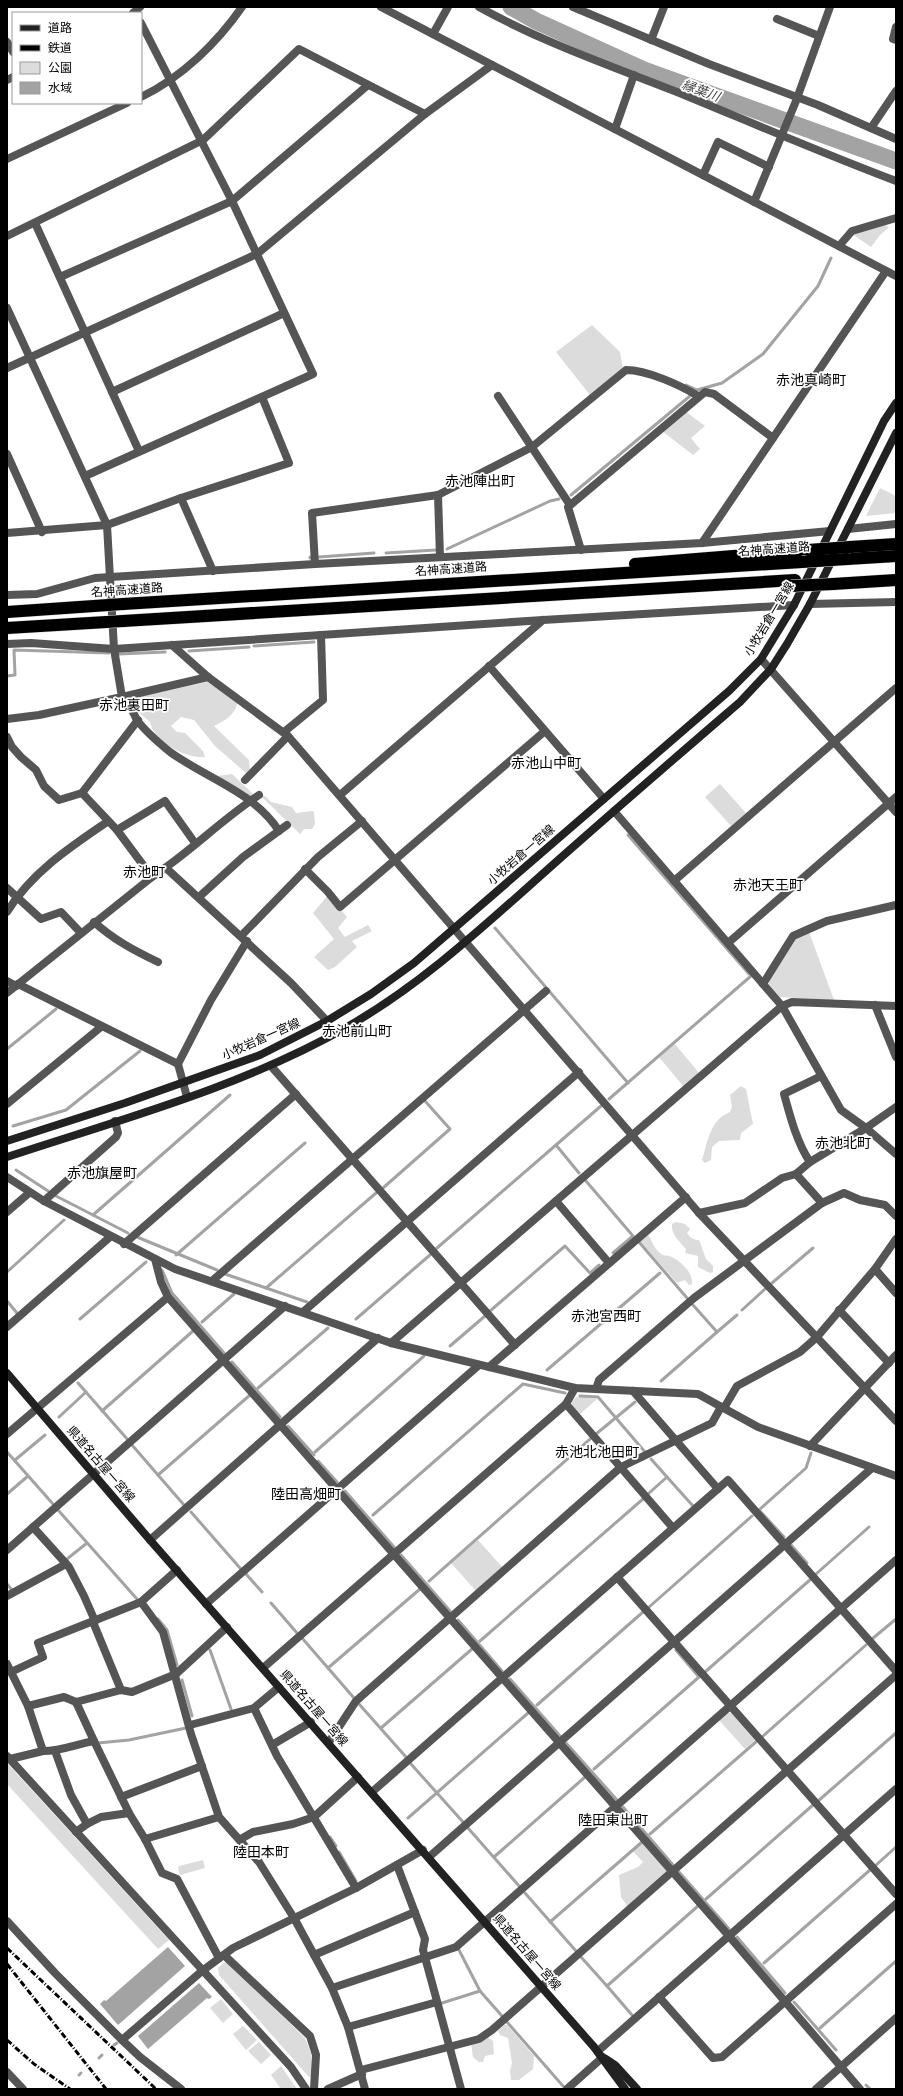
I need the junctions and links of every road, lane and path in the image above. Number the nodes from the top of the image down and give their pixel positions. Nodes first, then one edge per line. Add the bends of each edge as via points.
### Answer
1 (242, 7) edge
2 (381, 7) edge
3 (448, 7) edge
4 (479, 7) edge
5 (573, 7) edge
6 (664, 7) edge
7 (830, 7) edge
8 (777, 19) dead end
9 (142, 26) edge
10 (896, 27) edge
11 (433, 34) junction
12 (819, 36) junction
13 (651, 40) junction
14 (896, 40) edge
15 (492, 65) junction
16 (634, 75) junction
17 (171, 79) junction
18 (368, 85) junction
19 (896, 91) edge
20 (142, 96) edge
21 (797, 99) junction
22 (125, 104) edge
23 (425, 114) junction
24 (871, 128) junction
25 (614, 129) junction
26 (782, 135) junction
27 (896, 139) edge
28 (203, 140) junction
29 (7, 159) edge
30 (769, 167) junction
31 (703, 175) junction
32 (896, 181) edge
33 (232, 201) junction
34 (754, 202) junction
35 (896, 218) edge
36 (35, 223) junction
37 (7, 236) edge
38 (839, 246) junction
39 (257, 254) junction
40 (886, 271) junction
41 (896, 276) edge
42 (60, 277) junction
43 (7, 308) edge
44 (284, 312) junction
45 (85, 332) junction
46 (30, 358) junction
47 (7, 368) edge
48 (112, 392) junction
49 (498, 396) dead end
50 (698, 396) junction
51 (262, 397) junction
52 (896, 403) edge
53 (896, 433) edge
54 (773, 438) junction
55 (532, 447) junction
56 (139, 452) junction
57 (7, 455) edge
58 (85, 476) junction
59 (438, 495) junction
60 (181, 498) junction
61 (570, 505) junction
62 (896, 524) edge
63 (107, 525) junction
64 (848, 529) junction
65 (830, 531) junction
66 (42, 532) junction
67 (7, 533) edge
68 (702, 543) junction
69 (896, 544) edge
70 (581, 550) junction
71 (848, 553) junction
72 (896, 556) edge
73 (440, 557) junction
74 (315, 564) junction
75 (213, 571) junction
76 (896, 573) edge
77 (111, 577) junction
78 (834, 580) junction
79 (896, 580) edge
80 (7, 595) edge
81 (219, 598) junction
82 (896, 602) edge
83 (810, 604) junction
84 (794, 605) junction
85 (7, 612) edge
86 (543, 620) junction
87 (7, 628) edge
88 (321, 635) junction
89 (7, 644) edge
90 (172, 645) junction
91 (114, 649) junction
92 (761, 659) junction
93 (489, 666) junction
94 (771, 669) junction
95 (208, 677) junction
96 (896, 688) edge
97 (122, 697) junction
98 (7, 718) edge
99 (138, 720) junction
100 (545, 731) junction
101 (286, 734) junction
102 (7, 737) edge
103 (834, 741) junction
104 (245, 780) dead end
105 (82, 793) junction
106 (259, 795) dead end
107 (340, 795) junction
108 (896, 796) edge
109 (604, 799) junction
110 (250, 800) junction
111 (888, 803) junction
112 (614, 811) junction
113 (896, 812) edge
114 (362, 821) junction
115 (107, 822) junction
116 (287, 825) dead end
117 (117, 830) junction
118 (279, 831) junction
119 (195, 843) junction
120 (396, 860) junction
121 (166, 868) junction
122 (305, 870) junction
123 (152, 877) junction
124 (674, 881) junction
125 (7, 888) edge
126 (17, 896) junction
127 (199, 897) junction
128 (896, 905) edge
129 (7, 912) edge
130 (94, 922) junction
131 (454, 929) junction
132 (81, 933) junction
133 (244, 939) junction
134 (465, 942) junction
135 (728, 943) junction
136 (158, 962) dead end
137 (7, 981) edge
138 (763, 984) junction
139 (17, 985) junction
140 (546, 991) dead end
141 (7, 993) edge
142 (875, 1005) junction
143 (782, 1006) junction
144 (896, 1006) edge
145 (524, 1009) junction
146 (327, 1021) junction
147 (101, 1027) junction
148 (896, 1057) edge
149 (178, 1064) junction
150 (271, 1066) junction
151 (578, 1072) junction
152 (821, 1076) junction
153 (183, 1082) junction
154 (296, 1094) junction
155 (187, 1097) junction
156 (7, 1104) edge
157 (896, 1107) edge
158 (115, 1121) junction
159 (866, 1128) junction
160 (633, 1134) junction
161 (7, 1141) edge
162 (896, 1154) edge
163 (7, 1157) edge
164 (352, 1158) junction
165 (810, 1162) junction
166 (796, 1174) junction
167 (7, 1177) edge
168 (30, 1193) junction
169 (686, 1197) junction
170 (44, 1201) junction
171 (556, 1201) junction
172 (822, 1203) junction
173 (7, 1212) edge
174 (699, 1212) junction
175 (896, 1216) edge
176 (407, 1222) junction
177 (110, 1237) junction
178 (896, 1239) edge
179 (124, 1244) junction
180 (155, 1259) junction
181 (744, 1260) junction
182 (609, 1263) junction
183 (875, 1269) junction
184 (212, 1281) junction
185 (460, 1283) junction
186 (896, 1293) edge
187 (168, 1297) junction
188 (285, 1306) junction
189 (839, 1310) junction
190 (302, 1312) junction
191 (7, 1327) edge
192 (816, 1337) junction
193 (378, 1338) junction
194 (391, 1343) junction
195 (514, 1345) junction
196 (896, 1355) edge
197 (223, 1360) junction
198 (889, 1363) junction
199 (479, 1365) junction
200 (489, 1367) junction
201 (7, 1373) edge
202 (575, 1388) junction
203 (865, 1388) junction
204 (596, 1389) junction
205 (633, 1391) junction
206 (566, 1404) junction
207 (723, 1407) junction
208 (37, 1408) junction
209 (896, 1422) edge
210 (280, 1425) junction
211 (7, 1434) edge
212 (676, 1441) junction
213 (810, 1446) junction
214 (621, 1467) junction
215 (872, 1468) junction
216 (93, 1474) junction
217 (896, 1476) edge
218 (718, 1489) junction
219 (337, 1490) junction
220 (33, 1526) junction
221 (673, 1528) junction
222 (150, 1540) junction
223 (784, 1544) junction
224 (7, 1550) edge
225 (394, 1554) junction
226 (896, 1560) edge
227 (66, 1564) junction
228 (177, 1570) junction
229 (617, 1577) junction
230 (7, 1596) edge
231 (141, 1602) junction
232 (206, 1604) junction
233 (841, 1609) junction
234 (450, 1618) junction
235 (94, 1622) junction
236 (227, 1627) junction
237 (674, 1641) junction
238 (8, 1667) edge
239 (263, 1668) junction
240 (896, 1671) edge
241 (176, 1674) junction
242 (896, 1675) edge
243 (502, 1678) junction
244 (279, 1686) junction
245 (122, 1690) junction
246 (76, 1702) junction
247 (28, 1706) junction
248 (730, 1706) junction
249 (254, 1708) junction
250 (311, 1722) junction
251 (190, 1725) junction
252 (94, 1741) junction
253 (329, 1742) junction
254 (559, 1742) junction
255 (272, 1745) junction
256 (43, 1751) junction
257 (55, 1751) junction
258 (9, 1757) edge
259 (202, 1766) junction
260 (787, 1770) junction
261 (358, 1777) junction
262 (896, 1790) edge
263 (372, 1792) junction
264 (121, 1797) junction
265 (616, 1807) junction
266 (129, 1813) junction
267 (219, 1817) junction
268 (314, 1817) junction
269 (87, 1824) junction
270 (76, 1832) junction
271 (844, 1835) junction
272 (145, 1839) junction
273 (241, 1840) junction
274 (426, 1854) junction
275 (398, 1865) junction
276 (672, 1871) junction
277 (356, 1888) junction
278 (896, 1894) edge
279 (896, 1904) edge
280 (415, 1912) junction
281 (294, 1918) junction
282 (7, 1921) edge
283 (485, 1922) junction
284 (729, 1936) junction
285 (314, 1955) junction
286 (222, 1956) junction
287 (425, 1957) junction
288 (202, 1971) junction
289 (541, 1986) junction
290 (332, 1988) junction
291 (659, 1997) junction
292 (437, 2002) junction
293 (786, 2002) junction
294 (896, 2018) edge
295 (348, 2027) junction
296 (122, 2040) junction
297 (450, 2047) junction
298 (601, 2054) junction
299 (840, 2067) junction
300 (361, 2072) junction
301 (9, 2078) edge
302 (23, 2089) edge
303 (30, 2089) edge
304 (181, 2089) edge
305 (306, 2089) edge
306 (314, 2089) edge
307 (328, 2089) edge
308 (365, 2089) edge
309 (461, 2089) edge
310 (567, 2089) edge
311 (626, 2089) edge
312 (637, 2089) edge
313 (816, 2089) edge
314 (860, 2089) edge

1 - 17 street via 206,50
2 - 11 street
3 - 11 street
4 - 16 street via 498,18
5 - 13 street
6 - 13 street
7 - 12 street
8 - 12 street
9 - 17 street
10 - 14 street via 893,39
11 - 15 street
12 - 21 street
13 - 21 street
15 - 23 street
15 - 25 street
16 - 25 street
16 - 26 street
17 - 20 street
17 - 28 street
18 - 23 street
18 - 28 street via 299,49
18 - 33 street
19 - 24 street
21 - 24 street
21 - 26 street
22 - 29 street
23 - 39 street
24 - 27 street
25 - 31 street
26 - 30 street
26 - 32 street
28 - 33 street
28 - 36 street
30 - 31 street via 718,142
30 - 34 street
31 - 34 street
33 - 39 street
33 - 42 street
34 - 38 street
35 - 38 street via 852,231
36 - 37 street
36 - 42 street
38 - 40 street
39 - 44 street
39 - 45 street
40 - 41 street
40 - 54 street
42 - 45 street
43 - 46 street
44 - 48 street
44 - 51 street via 313,374
45 - 46 street
45 - 48 street
46 - 47 street
46 - 58 street
48 - 56 street
49 - 55 street
50 - 54 street via 705,392 714,394
50 - 55 street via 638,370 626,370
50 - 61 street
51 - 56 street
51 - 60 street via 289,463
52 - 65 main road, 小牧岩倉一宮線 via 884,421
53 - 64 main road
54 - 68 street
55 - 59 street
55 - 61 street
56 - 58 street
57 - 66 street
58 - 63 street
59 - 73 street
59 - 74 street via 312,513
60 - 63 street
60 - 75 street
61 - 70 street via 568,507
62 - 64 street
63 - 66 street
63 - 77 street
64 - 83 main road
65 - 68 street
65 - 84 main road, 小牧岩倉一宮線
66 - 67 street
68 - 70 street
69 - 71 highway
70 - 73 street
71 - 72 highway, 名神高速道路
71 - 81 highway, 名神高速道路, bridge via 802,562
71 - 81 highway, bridge via 808,550 625,565 231,590
73 - 74 street
74 - 75 street
75 - 77 street
76 - 78 highway
77 - 80 street via 95,578 37,594
77 - 91 street
78 - 79 highway
78 - 87 highway, bridge via 253,621 240,614
81 - 85 highway, 名神高速道路, bridge
82 - 83 street
83 - 94 main road
84 - 86 street
84 - 92 main road, 小牧岩倉一宮線
86 - 88 street
86 - 93 street
88 - 90 street
88 - 101 street via 322,700
89 - 91 street via 31,643
90 - 91 street
90 - 95 street
91 - 97 street
92 - 94 street
92 - 109 main road, 小牧岩倉一宮線 via 729,691
93 - 100 street
93 - 107 street
94 - 103 street
94 - 112 main road via 740,702
95 - 97 street
95 - 101 street
96 - 103 street
97 - 98 street via 39,715
97 - 99 street via 128,701
99 - 105 street
99 - 110 street via 170,752
100 - 109 street
100 - 120 street
101 - 104 street
101 - 107 street
102 - 105 street via 12,747 36,770 44,786 59,800
103 - 111 street
103 - 124 street
105 - 115 street
106 - 110 street
107 - 114 street
108 - 111 street
109 - 131 main road, 小牧岩倉一宮線
110 - 118 street via 273,821
110 - 119 street
111 - 113 street
111 - 135 street
112 - 124 street
112 - 134 main road
114 - 120 street
114 - 122 street
115 - 117 street
115 - 126 street via 70,847
116 - 118 street
117 - 119 street via 165,801
117 - 123 street
118 - 127 street via 243,857
119 - 121 street
120 - 122 street via 340,907
120 - 131 street
121 - 123 street
121 - 127 street
122 - 133 street
123 - 130 street
124 - 135 street
125 - 126 street
126 - 129 street
126 - 132 street via 41,919 61,912
127 - 133 street
128 - 138 street via 827,921 793,936
130 - 132 street
130 - 136 street via 108,935
131 - 134 street
131 - 146 main road, 小牧岩倉一宮線 via 414,963
132 - 139 street
133 - 146 street
133 - 149 street
134 - 145 street
134 - 150 main road via 393,998 355,1022
135 - 138 street
137 - 139 street
138 - 143 street
139 - 141 street
139 - 147 street
140 - 145 street
142 - 143 street via 792,1002
142 - 144 street
142 - 148 street
143 - 152 street
143 - 160 street
145 - 151 street
145 - 164 street
146 - 153 main road, 小牧岩倉一宮線 via 260,1055
147 - 149 street
147 - 156 street
149 - 153 street
150 - 154 street
150 - 155 main road
151 - 160 street
151 - 176 street
152 - 159 street via 841,1110
152 - 165 street via 784,1094 791,1119
153 - 155 street
153 - 161 main road, 小牧岩倉一宮線
154 - 164 street
154 - 179 street
155 - 158 main road
157 - 159 street
158 - 163 main road
158 - 170 street via 118,1133 116,1137
159 - 162 street
159 - 165 street
160 - 169 street
160 - 171 street
164 - 176 street
164 - 184 street
165 - 166 street
166 - 172 street
166 - 174 street via 782,1178 745,1203
167 - 168 street
168 - 170 street
168 - 173 street
169 - 174 street
169 - 182 street
170 - 177 street
171 - 182 street
171 - 185 street
172 - 175 street via 844,1193 860,1200 885,1205
172 - 181 street
174 - 181 street
176 - 185 street
176 - 190 street
177 - 179 street
177 - 191 street
178 - 183 street
179 - 180 street
180 - 184 street
180 - 187 street
181 - 192 street
181 - 204 street via 694,1298 599,1380
182 - 195 street
183 - 186 street
183 - 189 street
184 - 188 street
185 - 194 street
185 - 195 street
187 - 197 street
187 - 208 street
188 - 190 street
188 - 197 street
189 - 192 street
189 - 198 street
190 - 193 street
192 - 203 street
192 - 207 street via 800,1352 737,1386
193 - 194 street
193 - 210 street
194 - 199 street
195 - 200 street
196 - 198 street
197 - 210 street
197 - 216 street
198 - 203 street
199 - 200 street
199 - 219 street
200 - 202 street
201 - 208 main road, 県道名古屋一宮線
202 - 204 street
202 - 206 street
203 - 209 street
203 - 213 street
204 - 205 street
205 - 207 street via 698,1394
205 - 212 street
206 - 214 street
206 - 225 street
207 - 212 street via 712,1423
207 - 213 street via 758,1427
208 - 211 street
208 - 216 main road, 県道名古屋一宮線
210 - 219 street
210 - 222 street
212 - 214 street
212 - 218 street
213 - 215 street
214 - 221 street
214 - 234 street
215 - 217 street
215 - 223 street
216 - 220 street
216 - 222 main road, 県道名古屋一宮線
218 - 221 street
218 - 223 street via 728,1480
219 - 225 street
219 - 232 street
220 - 224 street
220 - 227 street
221 - 229 street
222 - 228 main road, 県道名古屋一宮線
223 - 233 street
223 - 237 street
225 - 234 street
225 - 239 street
226 - 233 street
227 - 230 street
227 - 235 street via 84,1596
228 - 231 street
228 - 232 main road, 県道名古屋一宮線
229 - 237 street
229 - 243 street
231 - 235 street
231 - 241 street via 163,1632
232 - 236 main road, 県道名古屋一宮線
233 - 240 street
233 - 248 street
234 - 243 street
234 - 253 street via 356,1701
235 - 238 street via 38,1643 43,1657
235 - 245 street
236 - 239 main road, 県道名古屋一宮線
236 - 241 street
237 - 248 street
237 - 254 street
238 - 247 street
239 - 244 main road, 県道名古屋一宮線
241 - 245 street via 132,1692
241 - 251 street
242 - 260 street
243 - 254 street
243 - 263 street
244 - 249 street
244 - 250 main road, 県道名古屋一宮線
245 - 246 street
246 - 247 street via 64,1697
246 - 252 street
247 - 256 street
248 - 260 street
248 - 265 street
249 - 251 street
249 - 255 street
250 - 253 main road, 県道名古屋一宮線
250 - 255 street
251 - 259 street
252 - 257 street
252 - 264 street
253 - 261 main road, 県道名古屋一宮線
254 - 265 street
254 - 274 street
255 - 268 street
256 - 257 street
256 - 258 street
257 - 269 street via 71,1795
258 - 270 street
259 - 264 street
259 - 267 street
260 - 271 street
260 - 276 street
261 - 263 main road, 県道名古屋一宮線
261 - 268 street
262 - 271 street
263 - 274 main road, 県道名古屋一宮線
264 - 266 street
265 - 276 street
265 - 283 street
266 - 269 street via 101,1817
266 - 272 street
267 - 272 street
267 - 273 street
268 - 273 street via 253,1832
268 - 277 street
269 - 270 street
270 - 288 street
271 - 278 street
271 - 284 street
272 - 286 street via 162,1873 177,1879
273 - 281 street via 259,1862
274 - 275 street
274 - 283 main road, 県道名古屋一宮線
275 - 277 street
275 - 280 street
276 - 284 street
276 - 289 street
277 - 281 street
279 - 293 street
280 - 285 street
280 - 287 street via 425,1939
281 - 285 street
281 - 286 street
282 - 296 street
283 - 287 street via 456,1947
283 - 289 main road, 県道名古屋一宮線
284 - 291 street
284 - 293 street
285 - 290 street
286 - 288 street
286 - 306 street via 310,2036 316,2055
287 - 290 street
287 - 292 street
288 - 296 street
288 - 305 street via 291,2067
289 - 297 street via 479,2039
289 - 298 main road, 県道名古屋一宮線
290 - 295 street
291 - 293 street via 713,2058 722,2056
291 - 298 street
292 - 295 street
292 - 297 street
293 - 299 street
294 - 299 street
295 - 300 street
296 - 304 street
297 - 300 street
297 - 309 street
298 - 310 street
298 - 311 main road, 県道名古屋一宮線
298 - 312 main road, 県道名古屋一宮線
299 - 313 street
299 - 314 street
300 - 307 street
300 - 308 street
301 - 302 street
301 - 303 street

